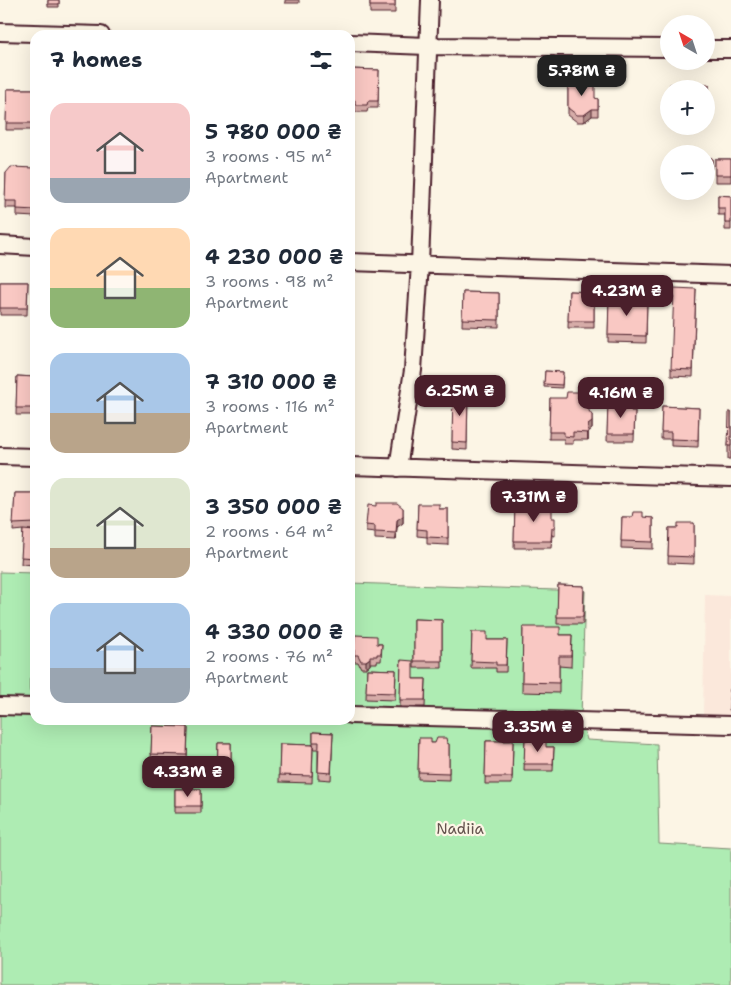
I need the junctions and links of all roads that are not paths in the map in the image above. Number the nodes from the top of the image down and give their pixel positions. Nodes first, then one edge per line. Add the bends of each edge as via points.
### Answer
1 (430, 0) edge
2 (0, 32) edge
3 (30, 33) edge
4 (355, 43) edge
5 (427, 46) junction
6 (660, 48) edge
7 (715, 49) edge
8 (731, 49) edge
9 (0, 245) edge
10 (30, 247) edge
11 (355, 262) edge
12 (420, 264) junction
13 (731, 275) edge
14 (0, 456) edge
15 (30, 457) edge
16 (355, 466) edge
17 (398, 468) junction
18 (731, 478) edge
19 (0, 706) edge
20 (30, 707) edge
21 (355, 715) edge
22 (731, 725) edge

1 - 5 street
2 - 3 street
4 - 5 street
5 - 6 street
5 - 12 street
7 - 8 street
9 - 10 street
11 - 12 street
12 - 13 street
12 - 17 street via 413,370
14 - 15 street
16 - 17 street
17 - 18 street
19 - 20 street
21 - 22 street

